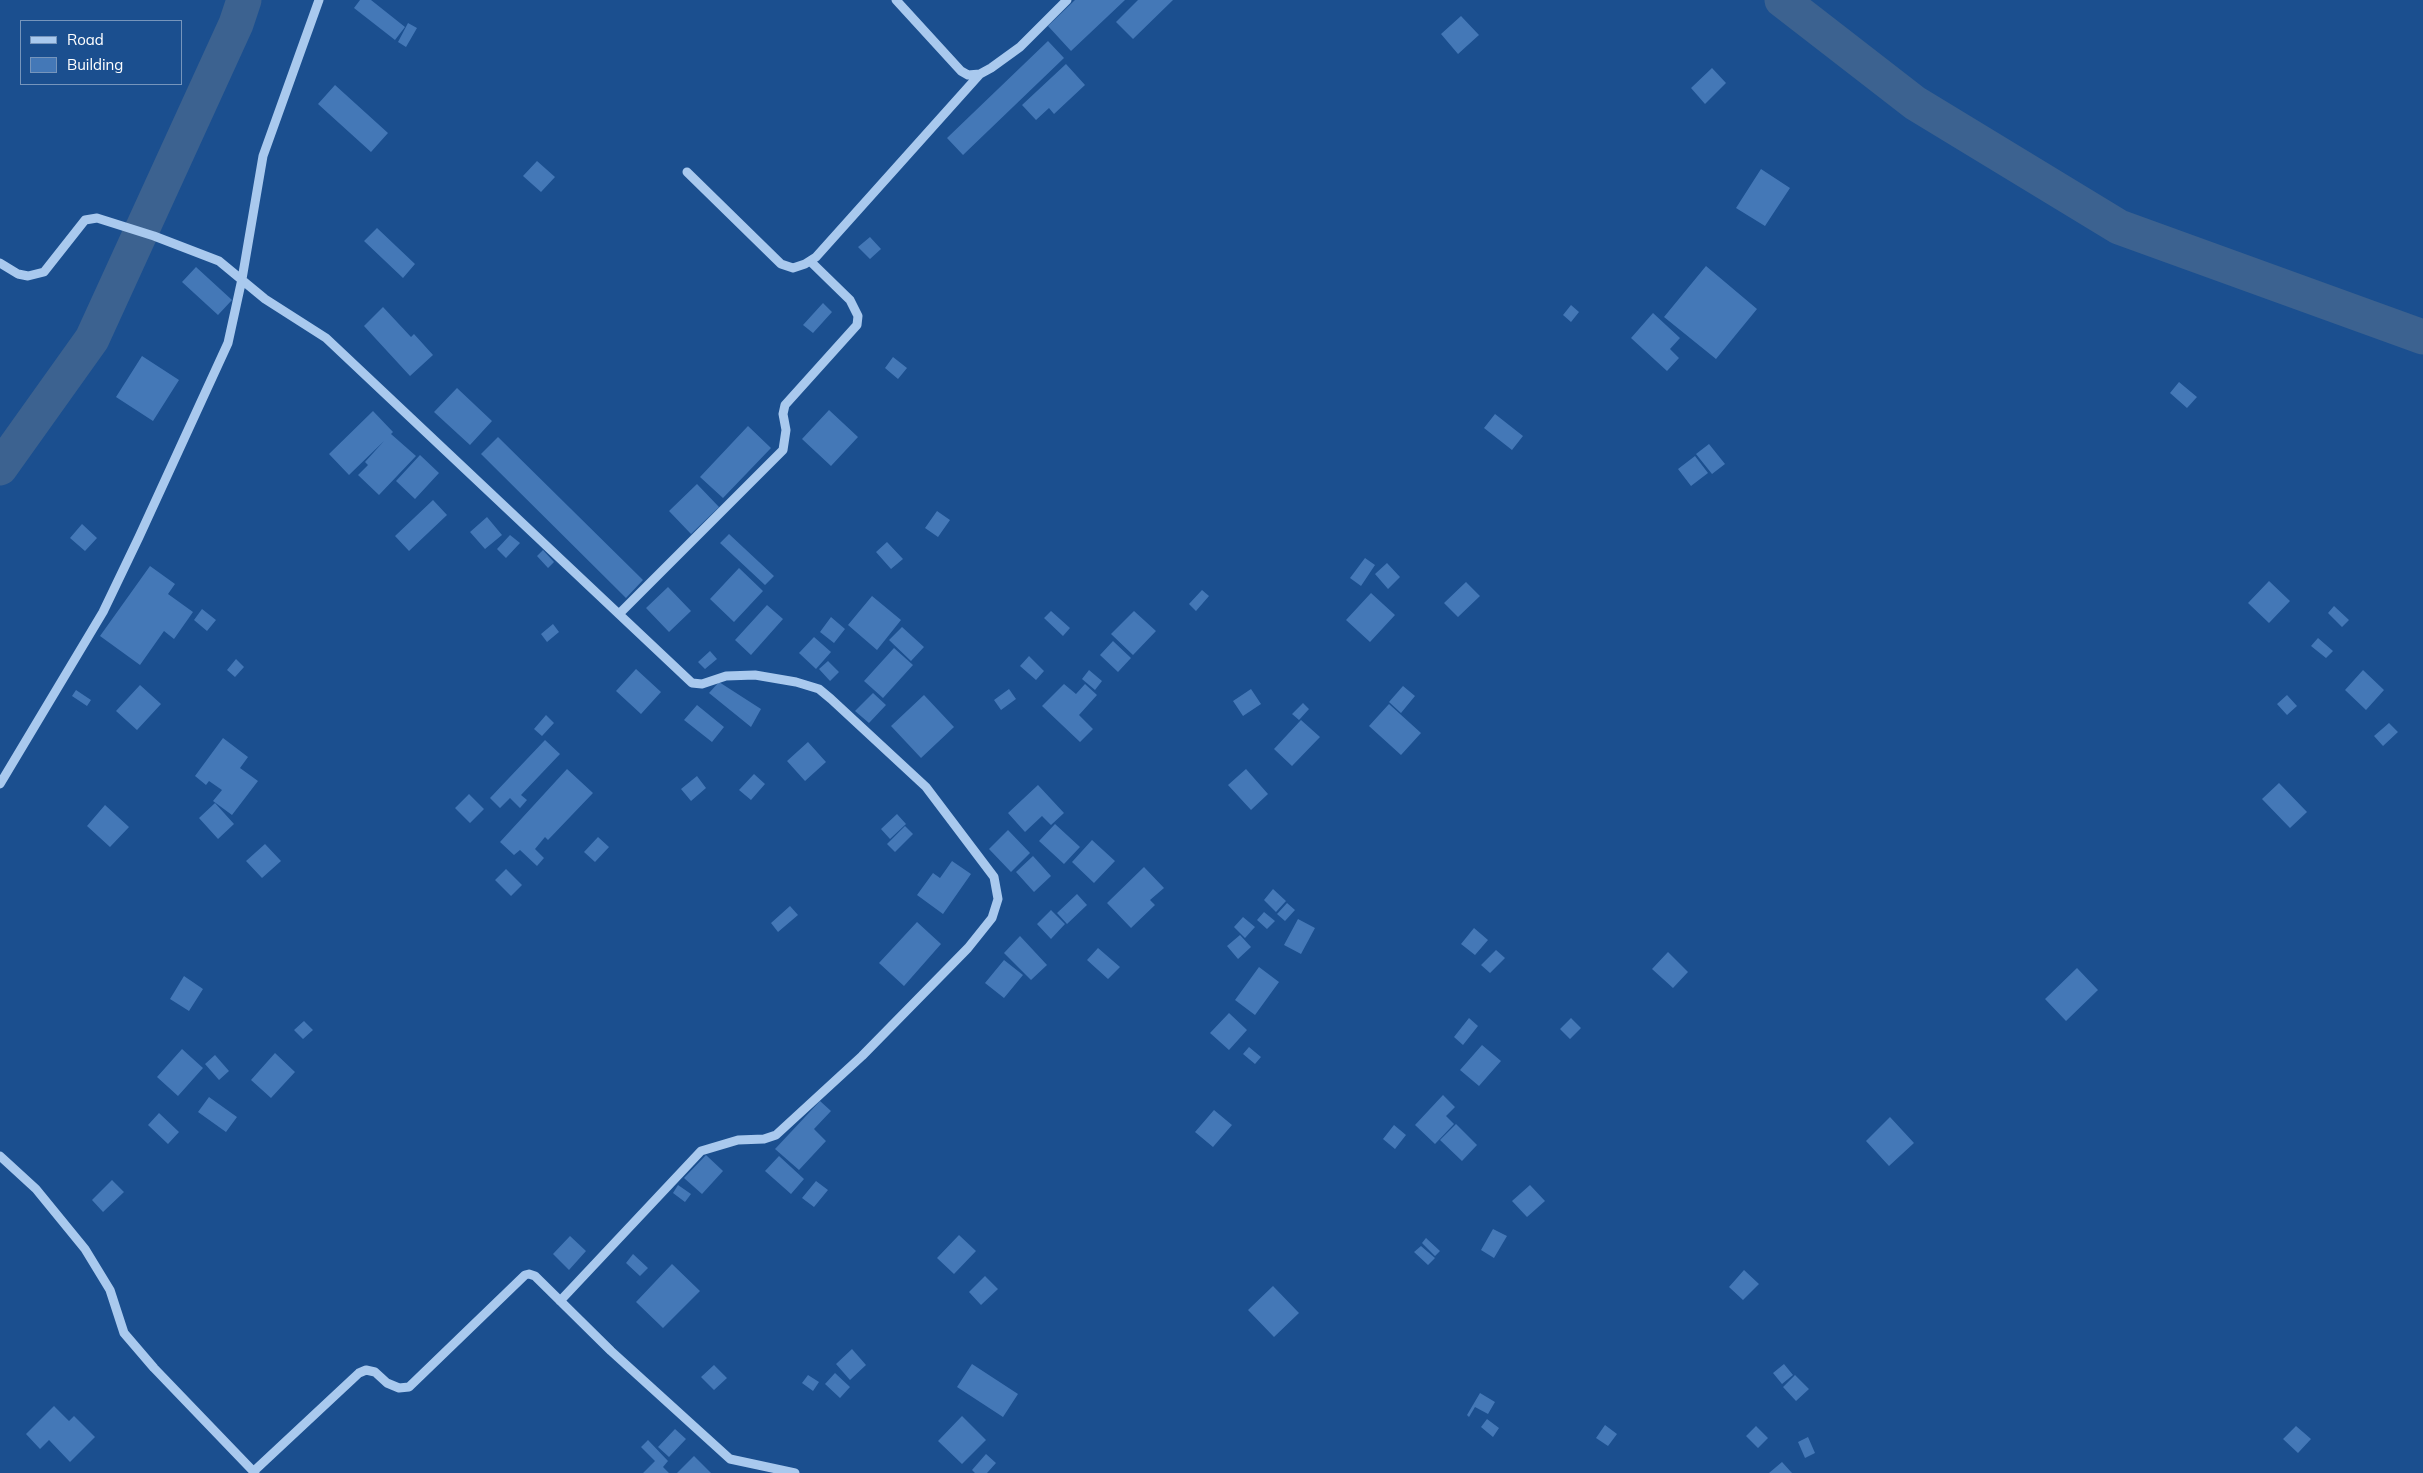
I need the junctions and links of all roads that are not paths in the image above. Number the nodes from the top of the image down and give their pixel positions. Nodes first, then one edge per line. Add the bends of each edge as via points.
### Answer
1 (319, 0) edge
2 (896, 0) edge
3 (1067, 0) edge
4 (980, 74) junction
5 (688, 172) dead end
6 (810, 261) junction
7 (0, 263) edge
8 (242, 279) junction
9 (620, 613) junction
10 (0, 784) edge
11 (0, 1156) edge
12 (560, 1301) junction
13 (254, 1472) edge
14 (795, 1473) edge

1 - 8 street via 263,156
2 - 4 street via 961,71 968,75
3 - 4 street via 1020,47
4 - 6 street
5 - 6 street via 781,264 793,268
6 - 9 street via 850,300 858,316 856,325 785,405 783,450
7 - 8 street via 18,274 28,276 44,272 85,220 97,218 219,261
8 - 9 street via 264,299 326,338
8 - 10 street via 228,343 140,537 103,612
9 - 12 street via 692,683 702,684 726,676 756,675 819,689 926,787 994,877 998,898 992,918 968,948 862,1056 776,1135 738,1140 700,1151
11 - 13 street via 36,1189 86,1249 110,1290 124,1334
12 - 13 street via 535,1276 526,1274 409,1386 399,1388 375,1372 366,1370 359,1373
12 - 14 street via 730,1459

